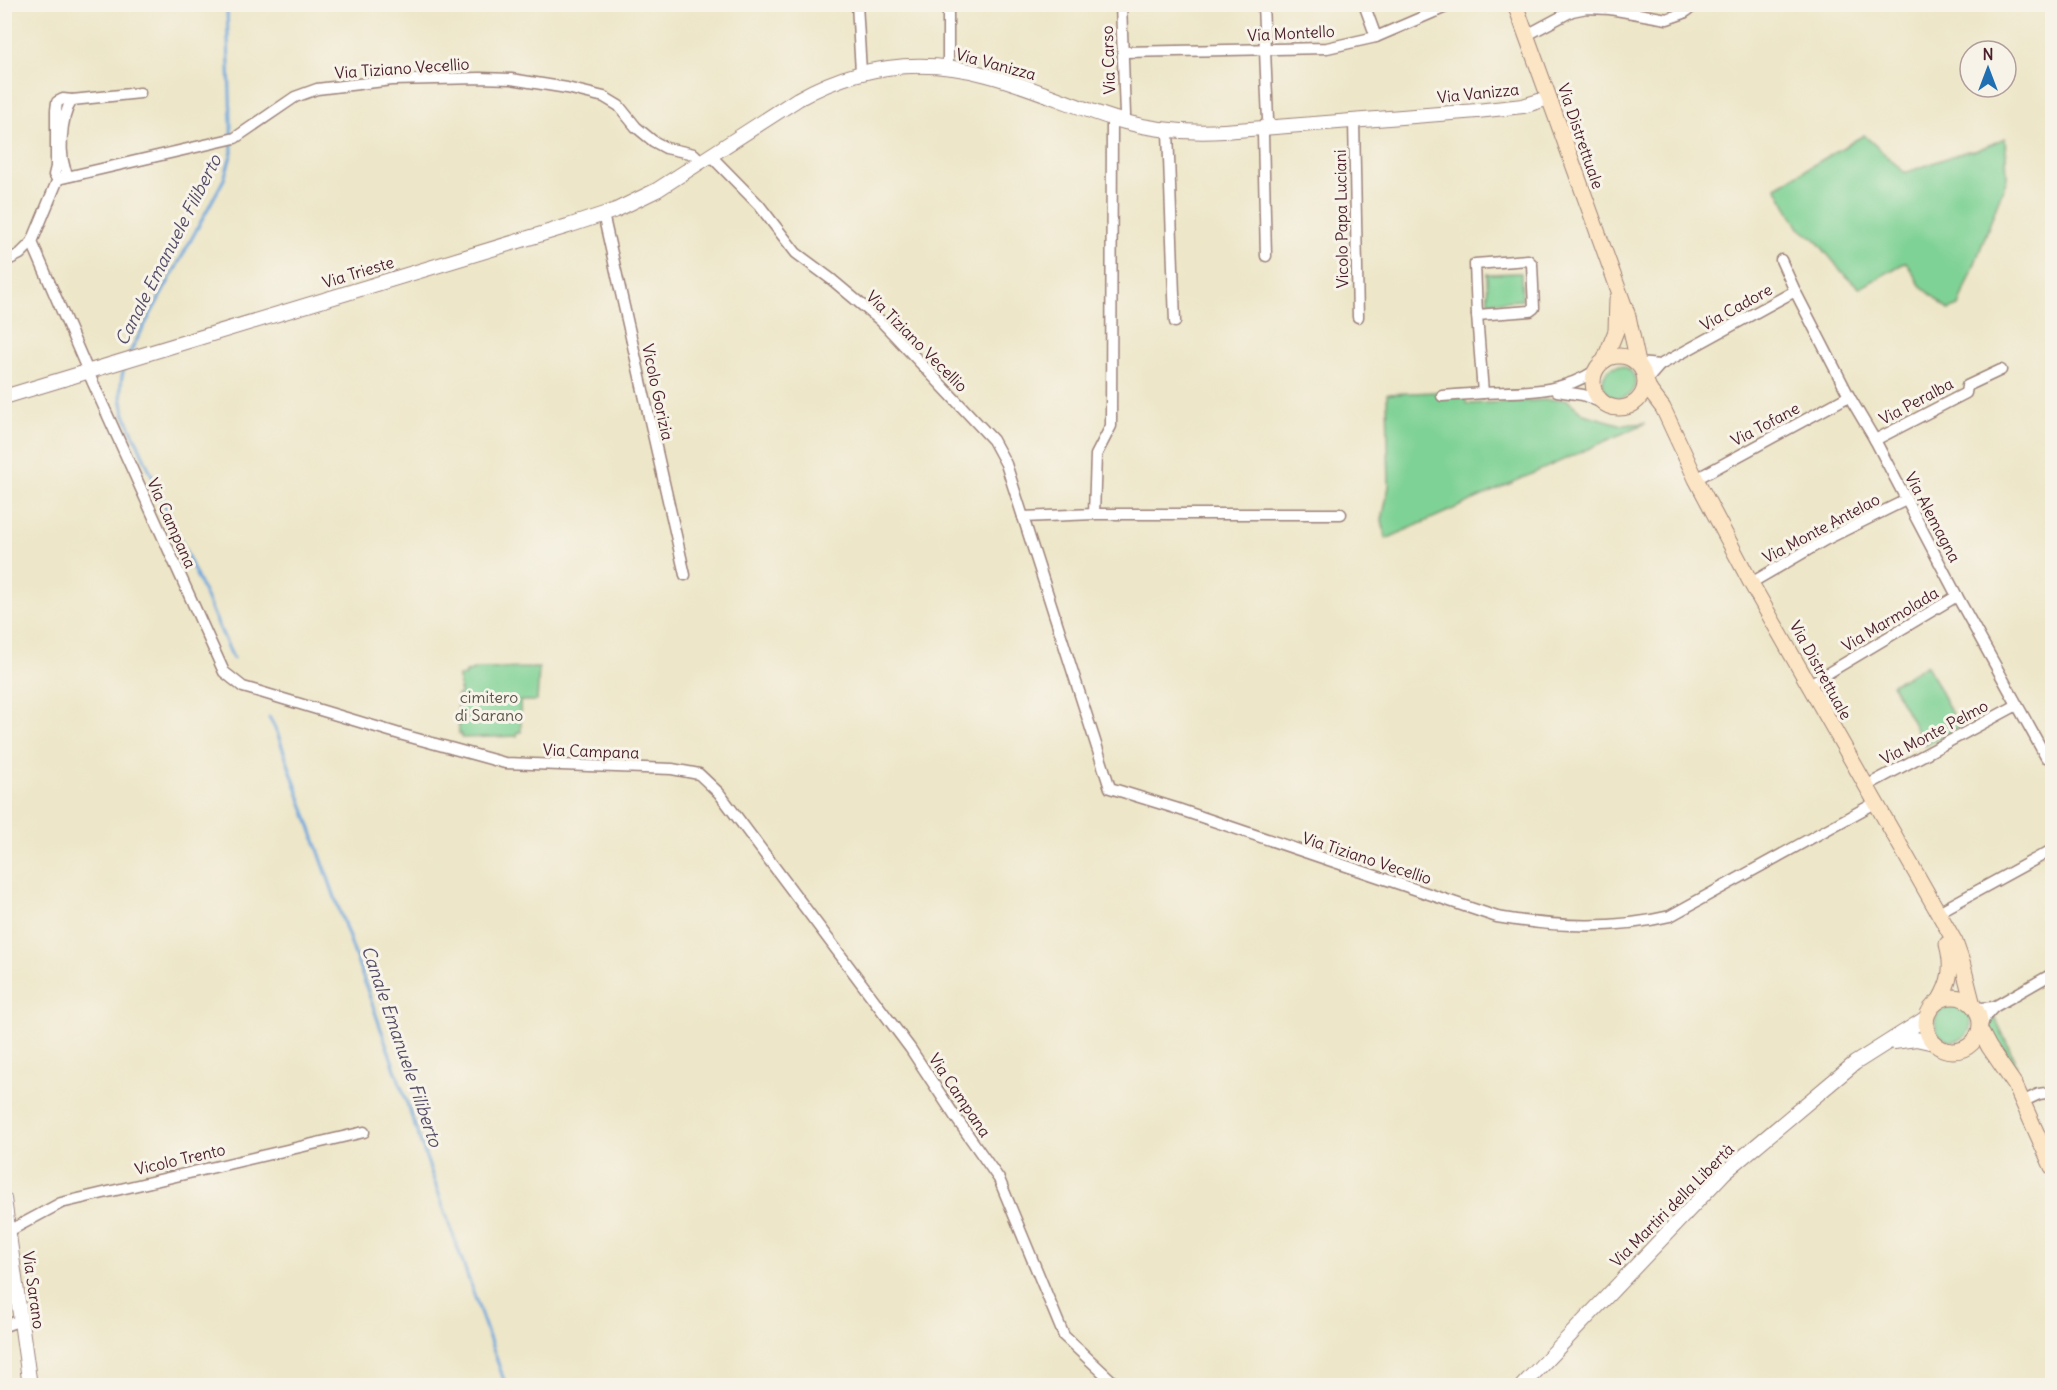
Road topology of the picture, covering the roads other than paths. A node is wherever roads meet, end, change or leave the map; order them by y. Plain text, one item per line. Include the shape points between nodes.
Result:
1 (857, 4) edge
2 (948, 4) edge
3 (1121, 4) edge
4 (1263, 4) edge
5 (1364, 4) edge
6 (1453, 4) edge
7 (1515, 4) edge
8 (1697, 4) edge
9 (1617, 7) edge
10 (1527, 35) junction
11 (1376, 37) junction
12 (1264, 50) junction
13 (1123, 52) junction
14 (948, 67) junction
15 (861, 72) junction
16 (140, 93) dead end
17 (1549, 98) junction
18 (1119, 116) junction
19 (1354, 121) junction
20 (1265, 128) junction
21 (1168, 131) junction
22 (706, 158) junction
23 (63, 178) junction
24 (603, 214) junction
25 (32, 242) junction
26 (1266, 256) dead end
27 (1781, 260) dead end
28 (4, 262) edge
29 (1615, 278) junction
30 (1795, 291) junction
31 (1477, 315) junction
32 (1358, 317) dead end
33 (1175, 322) dead end
34 (1638, 363) junction
35 (1660, 365) junction
36 (1600, 366) junction
37 (2001, 370) dead end
38 (88, 371) junction
39 (1646, 381) junction
40 (1548, 390) junction
41 (1483, 393) junction
42 (1442, 396) dead end
43 (1849, 396) junction
44 (4, 397) edge
45 (1605, 404) junction
46 (1634, 404) junction
47 (1675, 434) junction
48 (1875, 440) junction
49 (1696, 479) junction
50 (1906, 500) junction
51 (1094, 514) junction
52 (1341, 514) dead end
53 (1023, 517) junction
54 (685, 575) dead end
55 (1751, 583) junction
56 (1957, 596) junction
57 (1808, 686) junction
58 (2017, 705) junction
59 (2046, 757) dead end
60 (1866, 786) junction
61 (1875, 803) junction
62 (2052, 849) edge
63 (1939, 917) junction
64 (2052, 974) edge
65 (1939, 1001) junction
66 (1973, 1005) junction
67 (1994, 1006) junction
68 (1926, 1018) junction
69 (1980, 1030) junction
70 (1889, 1043) junction
71 (1934, 1043) junction
72 (1961, 1050) junction
73 (2007, 1070) junction
74 (2052, 1092) edge
75 (2024, 1101) junction
76 (364, 1132) dead end
77 (2052, 1167) edge
78 (4, 1199) edge
79 (9, 1231) junction
80 (21, 1320) junction
81 (4, 1326) edge
82 (30, 1386) edge
83 (1113, 1386) edge
84 (1522, 1386) edge

1 - 15 street
2 - 14 street
3 - 13 street, Via Carso
4 - 12 street
5 - 11 street
6 - 11 street, Via Montello
7 - 10 main road, Via Distrettuale
8 - 9 street via 1668,19
9 - 10 street via 1572,11
10 - 17 main road, Via Distrettuale
11 - 12 street, Via Montello via 1328,48
12 - 13 street, Via Montello
12 - 20 street via 1268,120
13 - 18 street, Via Carso
14 - 15 street, Via Vanizza via 907,66
14 - 18 street, Via Vanizza via 989,75
15 - 22 street, Via Vanizza via 809,92
16 - 23 street via 57,102 54,175
17 - 19 street, Via Vanizza via 1523,106
17 - 29 main road, Via Distrettuale
18 - 21 street, Via Vanizza
18 - 51 street via 1111,426 1095,455
19 - 20 street, Via Vanizza
19 - 32 street, Vicolo Papa Luciani
20 - 21 street, Via Vanizza
20 - 26 street
21 - 33 street
22 - 23 street, Via Tiziano Vecellio via 653,141 619,106 604,97 496,78 392,80 317,88 295,97 231,139
22 - 24 street, Via Trieste via 657,190
22 - 53 street, Via Tiziano Vecellio via 759,205 796,253 881,321 993,440 1006,464
23 - 25 street
24 - 38 street, Via Trieste
24 - 54 street, Vicolo Gorizia
25 - 28 street via 21,254
25 - 38 street, Via Campana
27 - 30 street, Via Cadore
29 - 34 main road, Via Distrettuale
29 - 36 main road via 1616,331
30 - 35 street, Via Cadore
30 - 43 street, Via Alemagna
31 - 31 street via 1534,308 1531,261 1475,264
31 - 41 street
34 - 35 street
34 - 36 main road via 1625,356 1610,357
34 - 39 main road
35 - 39 street, Via Cadore
36 - 40 street via 1575,383
36 - 45 main road via 1593,386
37 - 48 street, Via Peralba via 1967,386 1966,393
38 - 44 street, Via Trieste
38 - 83 street, Via Campana via 224,672 243,687 505,763 672,769 699,774 720,793 910,1048 999,1179 1064,1335
39 - 46 main road via 1645,390
39 - 47 main road, Via Distrettuale
40 - 41 street
40 - 45 street via 1573,393
41 - 42 street
43 - 48 street, Via Alemagna
43 - 49 street, Via Tofane
45 - 46 main road via 1620,408
46 - 47 main road via 1657,414
47 - 49 main road, Via Distrettuale
48 - 50 street, Via Alemagna
49 - 55 main road, Via Distrettuale
50 - 55 street, Via Monte Antelao
50 - 56 street, Via Alemagna
51 - 52 street
51 - 53 street
53 - 61 street, Via Tiziano Vecellio via 1110,788 1497,917 1536,924 1607,926 1670,916
55 - 57 main road, Via Distrettuale
56 - 57 street, Via Marmolada
56 - 58 street, Via Alemagna
57 - 60 main road, Via Distrettuale
58 - 59 street, Via Alemagna
58 - 60 street, Via Monte Pelmo
60 - 61 main road, Via Distrettuale
61 - 63 main road, Via Distrettuale
62 - 63 street
63 - 65 main road, Via Distrettuale via 1951,967
63 - 66 main road, Via Distrettuale via 1962,962
64 - 67 street
65 - 66 main road via 1956,997
65 - 68 main road, Via Distrettuale
66 - 67 street
66 - 69 main road, Via Distrettuale
67 - 69 street
68 - 70 street, Via Martiri della Libertà
68 - 71 main road
69 - 72 main road via 1973,1042
69 - 73 main road, Via Distrettuale
70 - 71 street via 1916,1039
70 - 84 street, Via Martiri della Libertà via 1855,1063 1725,1172
71 - 72 main road, Via Distrettuale via 1947,1050
72 - 73 main road, Via Distrettuale via 1982,1054
73 - 75 main road, Via Distrettuale
74 - 75 street
75 - 77 main road, Via Distrettuale
76 - 79 street, Vicolo Trento via 61,1203
78 - 79 street, Via Sarano
79 - 80 street, Via Sarano
80 - 81 street
80 - 82 street, Via Sarano

